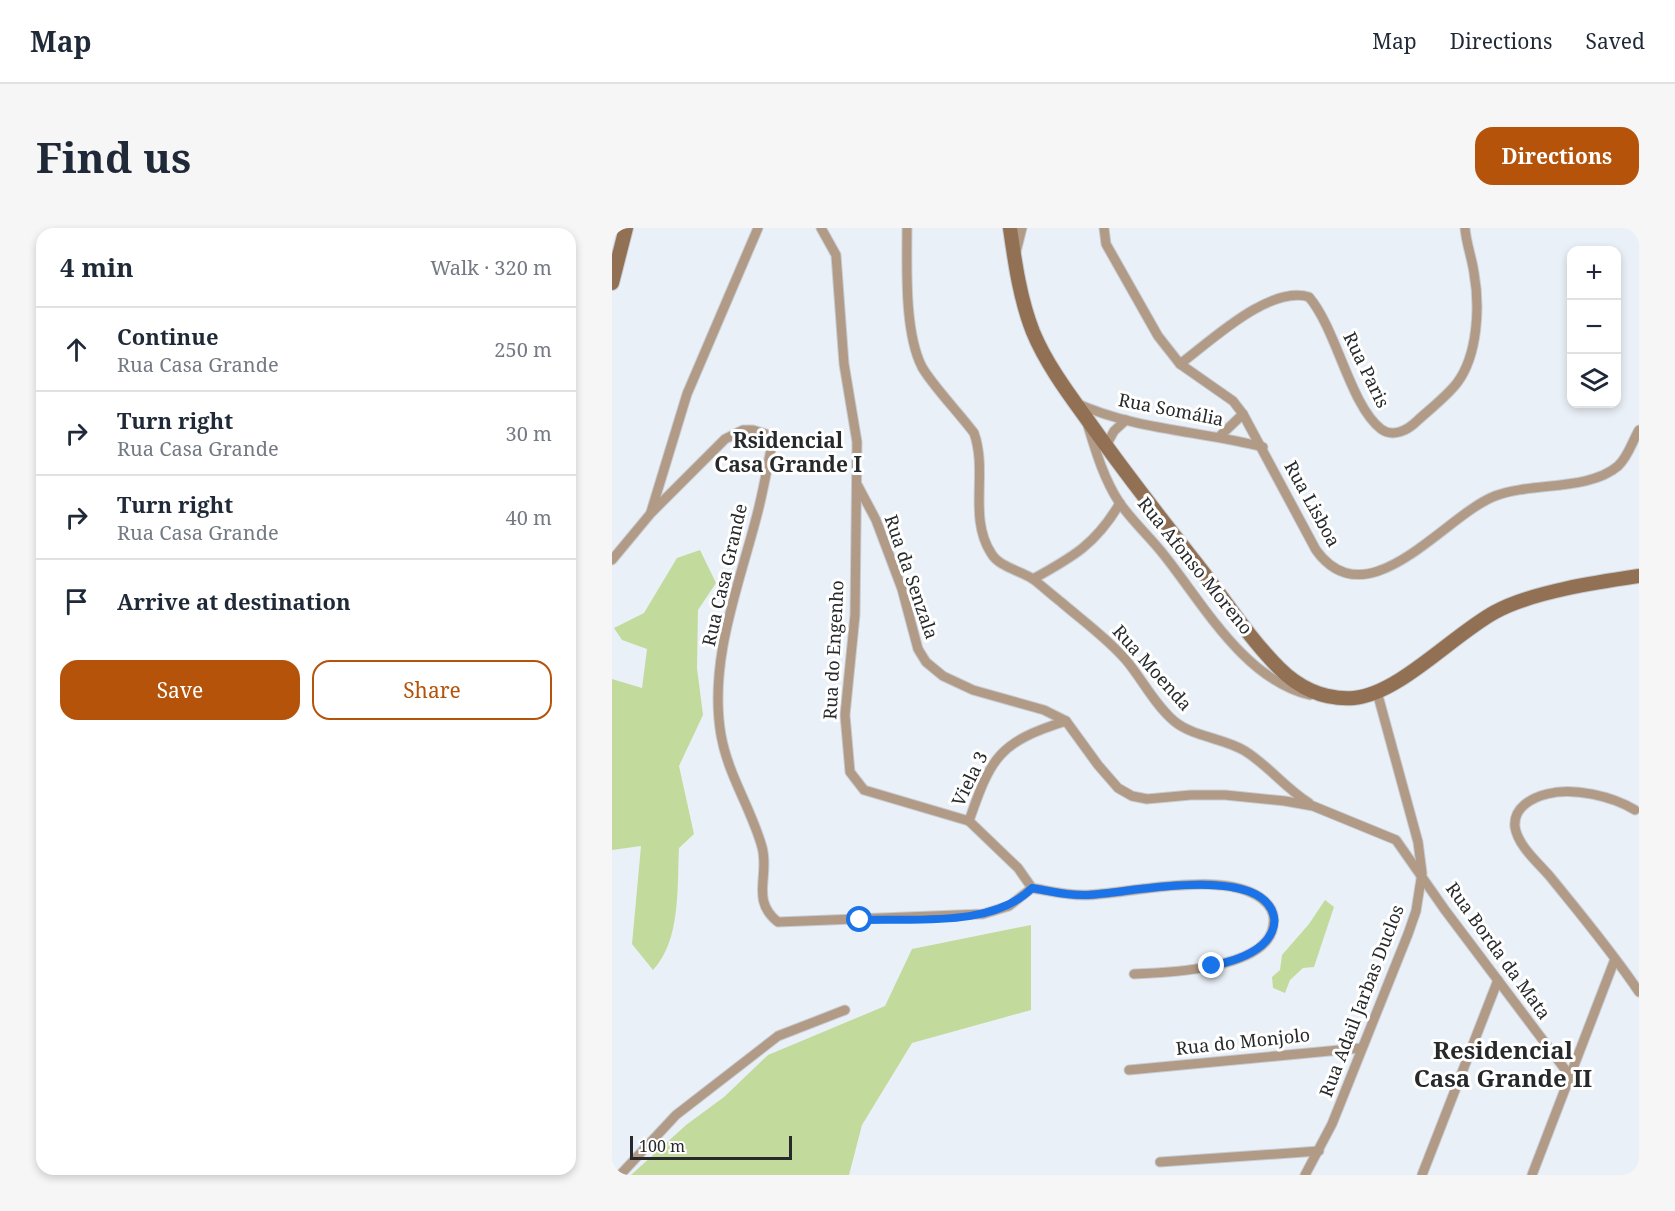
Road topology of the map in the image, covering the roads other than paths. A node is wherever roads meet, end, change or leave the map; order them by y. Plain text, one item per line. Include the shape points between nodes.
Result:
1 (626, 228) edge
2 (758, 228) edge
3 (821, 228) edge
4 (907, 228) edge
5 (1010, 228) edge
6 (1022, 228) edge
7 (1104, 228) edge
8 (1464, 229) edge
9 (1013, 260) junction
10 (612, 283) edge
11 (1180, 364) junction
12 (1074, 402) junction
13 (1243, 414) junction
14 (1084, 415) junction
15 (1126, 420) junction
16 (1639, 430) edge
17 (1220, 436) junction
18 (1106, 446) junction
19 (1263, 447) junction
20 (858, 486) junction
21 (1120, 503) junction
22 (651, 513) junction
23 (612, 560) edge
24 (1639, 576) edge
25 (1032, 579) junction
26 (1377, 692) junction
27 (1324, 696) junction
28 (1066, 721) junction
29 (1313, 806) junction
30 (1635, 810) dead end
31 (969, 821) junction
32 (1422, 873) junction
33 (1032, 888) junction
34 (1616, 959) junction
35 (1134, 974) dead end
36 (1498, 980) junction
37 (1639, 992) edge
38 (845, 1010) dead end
39 (1361, 1048) junction
40 (1129, 1070) dead end
41 (1570, 1076) junction
42 (1319, 1151) junction
43 (1160, 1161) dead end
44 (620, 1175) edge
45 (1305, 1175) edge
46 (1422, 1175) edge
47 (1532, 1175) edge

1 - 10 main road
2 - 22 street via 687,394
3 - 20 street, Rua da Senzala via 836,255 844,364 857,442
4 - 25 street, Rua Moenda via 909,307 922,366 974,433 981,459 981,530 992,555
5 - 9 main road, Rua Afonso Moreno
6 - 9 street
7 - 11 street, Rua Lisboa via 1106,244 1131,289 1158,336
8 - 11 street, Rua Paris via 1476,291 1472,346 1466,368 1438,402 1402,432 1382,430 1372,420 1309,297 1299,294 1274,299
9 - 12 main road, Rua Afonso Moreno via 1034,333
11 - 13 street, Rua Lisboa via 1233,401
12 - 14 main road, Rua Afonso Moreno
12 - 15 street, Rua Somália
13 - 17 street
13 - 19 street, Rua Lisboa
14 - 18 main road, Rua Afonso Moreno
14 - 21 street, Rua Afonso Moreno via 1105,476
15 - 17 street, Rua Somália
15 - 18 street
16 - 19 street, Rua Lisboa via 1619,465 1605,474 1589,481 1495,495 1383,571 1366,573 1351,573 1325,562
17 - 19 street, Rua Somália
18 - 27 main road, Rua Afonso Moreno via 1279,668
20 - 28 street, Rua da Senzala via 902,589 918,649 926,662 973,690 1044,710
20 - 31 street, Rua do Engenho via 855,615 845,715 850,772 864,790
21 - 25 street via 1093,542 1076,556
21 - 27 street, Rua Afonso Moreno via 1249,659 1298,692
22 - 23 street, Rua Casa Grande
22 - 33 street, Rua Casa Grande via 725,439 753,429 770,438 758,511 723,651 719,701 729,767 761,845 765,864 762,902 770,916 778,922 801,923 983,914 1009,906
24 - 26 main road, Rua Afonso Moreno via 1524,600 1498,610
25 - 29 street, Rua Moenda via 1125,659 1176,723 1245,752
26 - 27 main road, Rua Afonso Moreno via 1356,698
26 - 32 street, Rua Adail Jarbas Duclos via 1418,842
28 - 29 street, Rua da Senzala via 1098,765 1132,796 1147,799 1225,795
28 - 31 street, Viela 3 via 1024,736 1003,751 988,772
29 - 32 street, Rua da Senzala via 1396,840
30 - 34 street via 1595,796 1557,791 1526,801 1515,827 1527,850
31 - 33 street, Rua do Engenho via 1018,868
32 - 36 street, Rua Borda da Mata
32 - 39 street, Rua Adail Jarbas Duclos via 1408,934
33 - 35 street via 1083,896 1217,885 1254,893 1273,912 1271,934 1255,950 1239,958 1167,973
34 - 37 street
34 - 41 street
36 - 41 street, Rua Borda da Mata
36 - 46 street
38 - 44 street via 778,1036 683,1109
39 - 40 street, Rua do Monjolo
39 - 42 street, Rua Adail Jarbas Duclos
41 - 47 street
42 - 43 street
42 - 45 street, Rua Adail Jarbas Duclos

